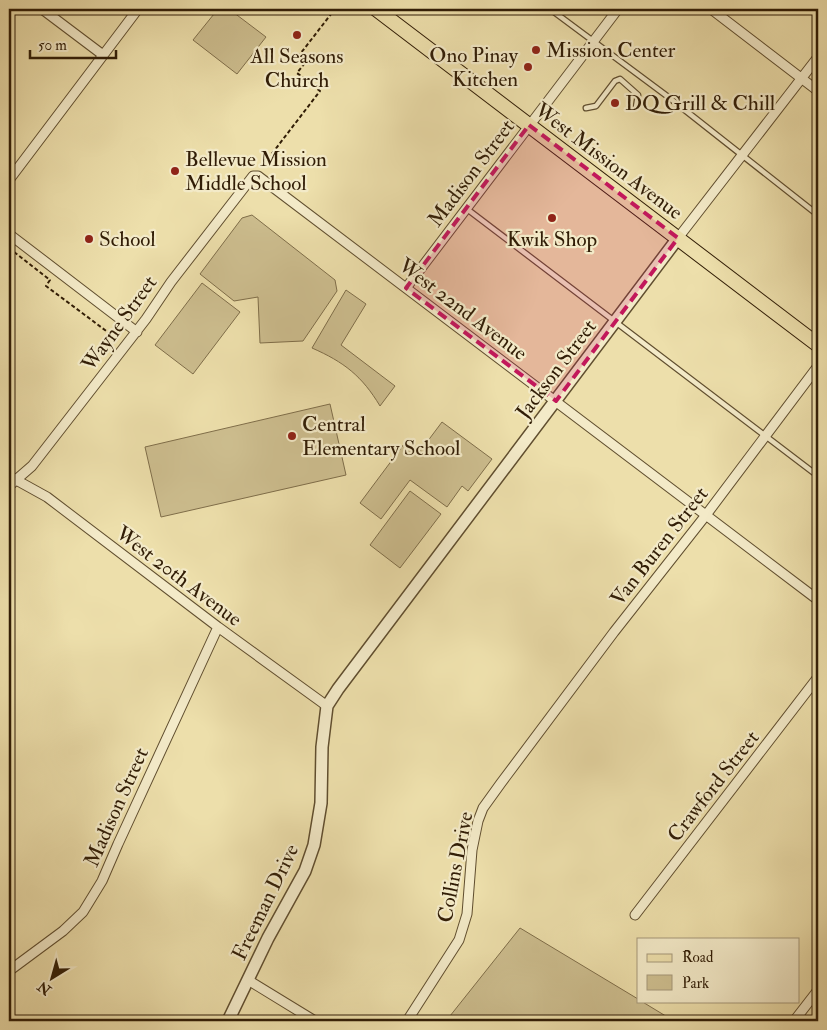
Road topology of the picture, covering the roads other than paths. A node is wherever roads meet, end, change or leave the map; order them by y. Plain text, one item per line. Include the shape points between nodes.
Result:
1 (15, 9) edge
2 (138, 9) edge
3 (550, 9) edge
4 (618, 9) edge
5 (711, 9) edge
6 (47, 10) edge
7 (380, 10) edge
8 (9, 16) edge
9 (593, 41) junction
10 (103, 55) junction
11 (818, 57) edge
12 (802, 78) junction
13 (818, 91) edge
14 (636, 107) dead end
15 (586, 108) dead end
16 (529, 125) junction
17 (742, 155) junction
18 (253, 176) joint
19 (9, 180) edge
20 (466, 209) junction
21 (818, 215) edge
22 (9, 234) edge
23 (678, 238) junction
24 (406, 288) junction
25 (616, 321) junction
26 (136, 332) junction
27 (818, 345) edge
28 (818, 366) edge
29 (556, 401) junction
30 (765, 436) junction
31 (818, 476) edge
32 (12, 477) edge
33 (9, 486) edge
34 (706, 515) junction
35 (818, 600) edge
36 (218, 627) junction
37 (818, 677) edge
38 (327, 706) junction
39 (527, 748) joint
40 (635, 915) dead end
41 (9, 971) edge
42 (248, 980) junction
43 (818, 990) edge
44 (228, 1021) edge
45 (315, 1021) edge
46 (407, 1021) edge
47 (794, 1021) edge

1 - 8 lane
2 - 10 street
3 - 9 lane
4 - 9 street, Madison Street
5 - 12 street
6 - 10 street
7 - 16 main road, West Mission Avenue
9 - 16 street, Madison Street
9 - 17 lane
10 - 19 street
11 - 12 street, Jackson Street
12 - 13 street
12 - 17 street, Jackson Street
14 - 15 lane via 638,95 620,79 596,106
16 - 20 street, Madison Street
16 - 23 main road, West Mission Avenue
17 - 21 lane
17 - 23 street, Jackson Street
18 - 24 street, West 22nd Avenue via 263,179
18 - 26 street, Wayne Street
20 - 24 street, Madison Street
20 - 25 lane
22 - 26 street
23 - 25 street, Jackson Street
23 - 27 main road, West Mission Avenue
24 - 29 street, West 22nd Avenue
25 - 29 street, Jackson Street
25 - 30 lane
26 - 32 street, Wayne Street via 32,466
28 - 30 street, Van Buren Street
29 - 34 street, West 22nd Avenue
29 - 38 street, Jackson Street
30 - 31 lane
30 - 34 street, Van Buren Street
32 - 33 street, Wayne Street
32 - 36 street, West 20th Avenue via 47,497
34 - 35 street, West 22nd Avenue
34 - 39 street, Van Buren Street
36 - 38 street, West 20th Avenue
36 - 41 street, Madison Street via 102,881 83,912 63,932
37 - 40 street, Crawford Street
38 - 42 street, Freeman Drive via 321,803 314,845 305,871
39 - 46 street, Collins Drive via 483,808 472,850 467,914 459,940
42 - 44 street, Freeman Drive
42 - 45 street
43 - 47 street

